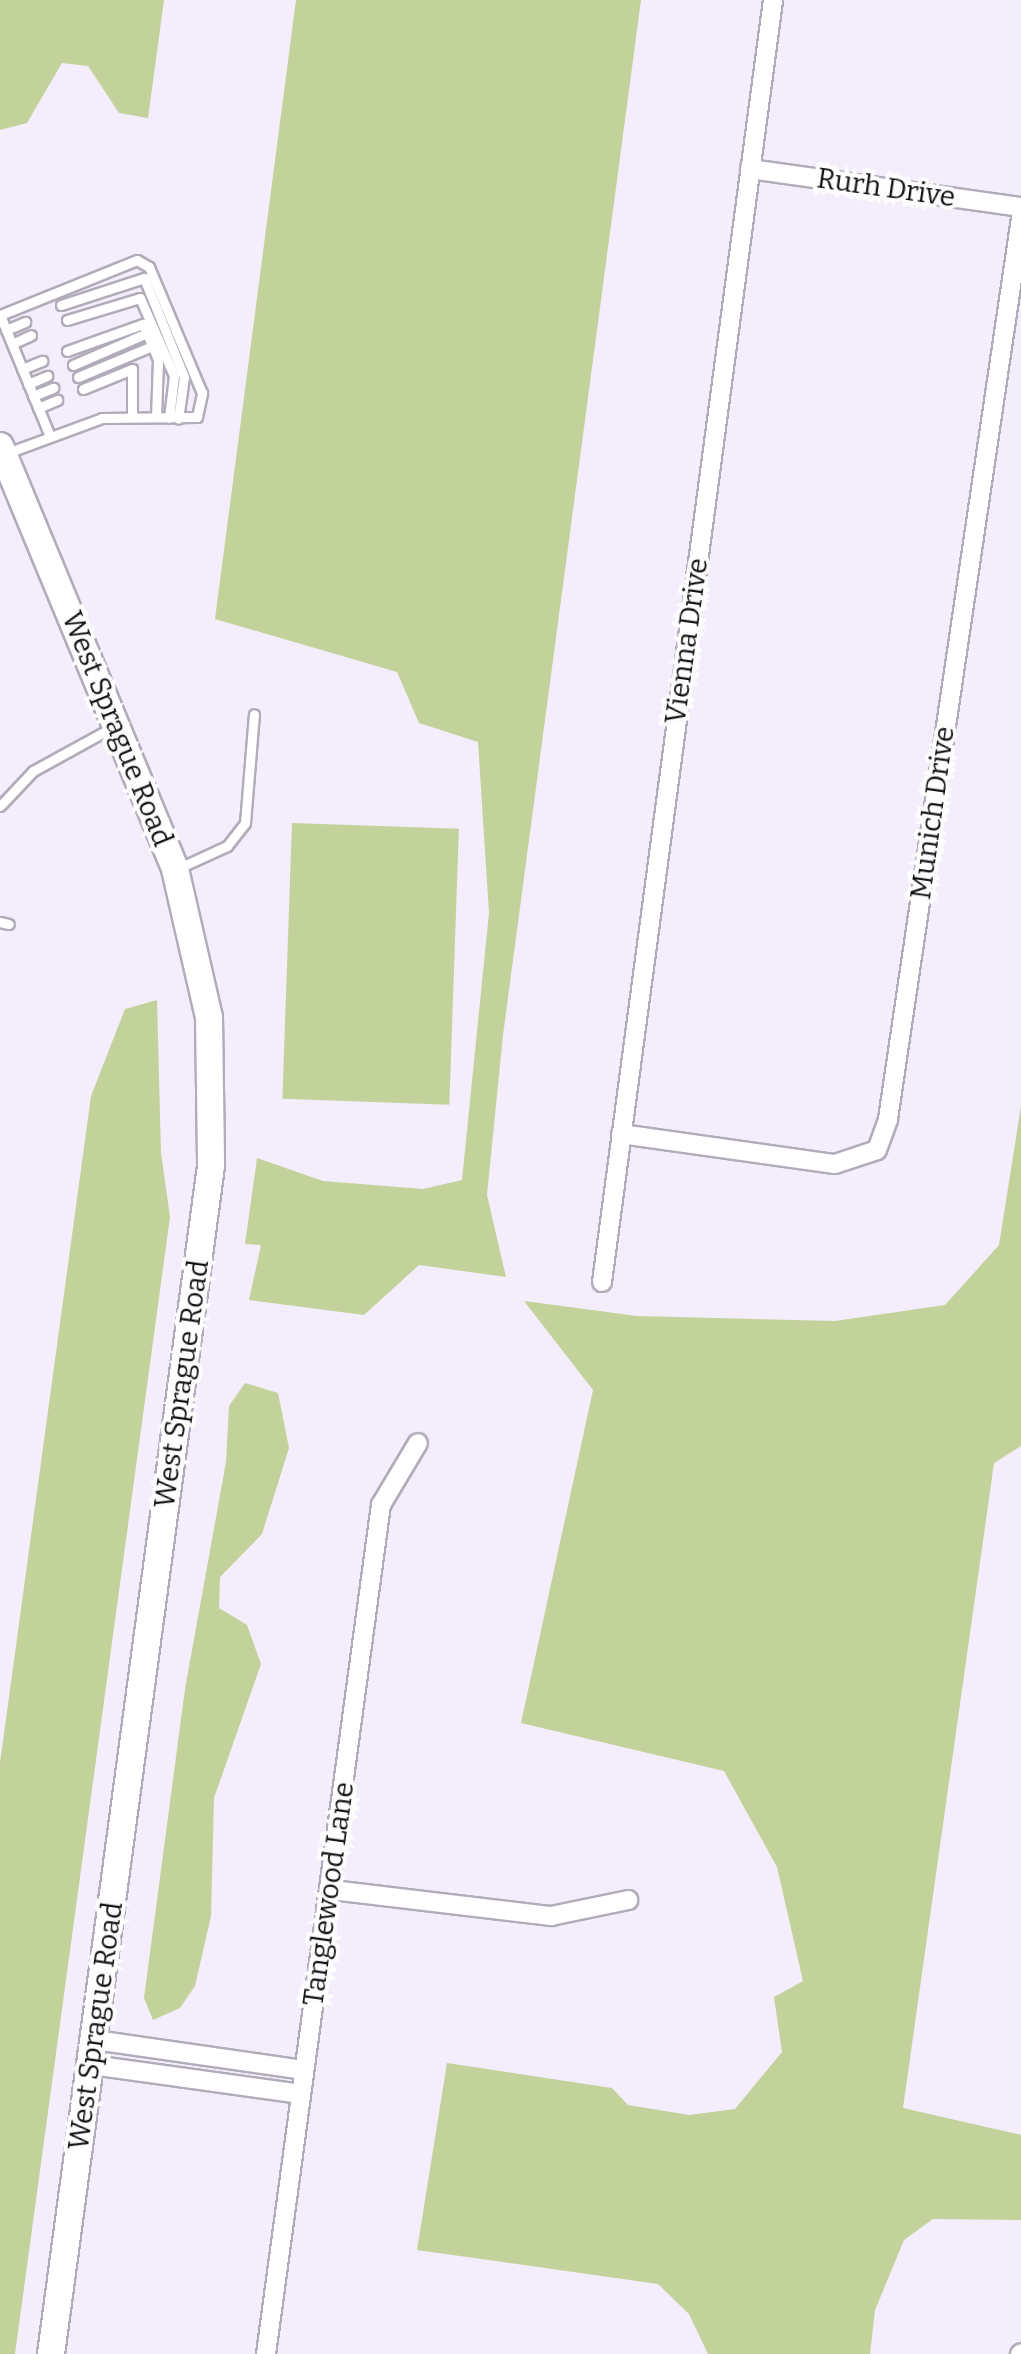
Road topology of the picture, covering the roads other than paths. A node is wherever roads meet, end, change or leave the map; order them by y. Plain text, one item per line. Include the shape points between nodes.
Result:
1 (773, 0) edge
2 (750, 169) junction
3 (1021, 207) edge
4 (1021, 218) edge
5 (61, 305) dead end
6 (0, 315) edge
7 (67, 320) dead end
8 (25, 322) dead end
9 (6, 330) junction
10 (147, 333) junction
11 (31, 335) dead end
12 (12, 344) junction
13 (152, 346) junction
14 (67, 351) dead end
15 (42, 361) dead end
16 (73, 365) dead end
17 (22, 369) junction
18 (47, 376) dead end
19 (78, 377) dead end
20 (28, 384) junction
21 (53, 388) dead end
22 (83, 389) dead end
23 (33, 396) junction
24 (57, 400) dead end
25 (38, 408) junction
26 (132, 415) junction
27 (156, 417) junction
28 (174, 419) junction
29 (49, 434) junction
30 (2, 450) edge
31 (254, 714) dead end
32 (116, 725) junction
33 (0, 806) edge
34 (175, 869) junction
35 (621, 1134) junction
36 (602, 1282) dead end
37 (418, 1443) dead end
38 (332, 1890) junction
39 (628, 1900) dead end
40 (93, 2053) junction
41 (303, 2070) junction
42 (301, 2094) junction
43 (51, 2354) edge
44 (266, 2354) edge

1 - 2 street, Vienna Drive
2 - 3 street, Rurh Drive
2 - 35 street, Vienna Drive
4 - 35 street, Munich Drive via 888,1119 877,1150 835,1164
5 - 28 lane via 144,278 184,377
6 - 9 lane
6 - 28 lane via 137,260 149,267 202,393 197,417
7 - 28 lane via 140,298 174,376
8 - 9 lane
9 - 12 lane
10 - 13 lane
10 - 14 lane via 136,323
10 - 16 lane
11 - 12 lane
12 - 17 lane
13 - 19 lane
13 - 27 lane
15 - 17 lane
17 - 20 lane
18 - 20 lane
20 - 23 lane
21 - 23 lane
22 - 26 lane via 132,369
23 - 25 lane
24 - 25 lane
25 - 29 lane
26 - 27 lane
26 - 29 lane
27 - 28 lane
29 - 30 lane
30 - 32 street, West Sprague Road
31 - 34 lane via 245,823 214,855
32 - 33 lane via 33,771
32 - 34 street, West Sprague Road
34 - 40 street, West Sprague Road via 209,1017 211,1166
35 - 36 street, Vienna Drive
37 - 38 street, Tanglewood Lane via 381,1505
38 - 39 street via 551,1916
38 - 41 street, Tanglewood Lane
40 - 41 street
40 - 42 street
40 - 43 street, West Sprague Road
41 - 42 street, Tanglewood Lane
42 - 44 street, Tanglewood Lane

